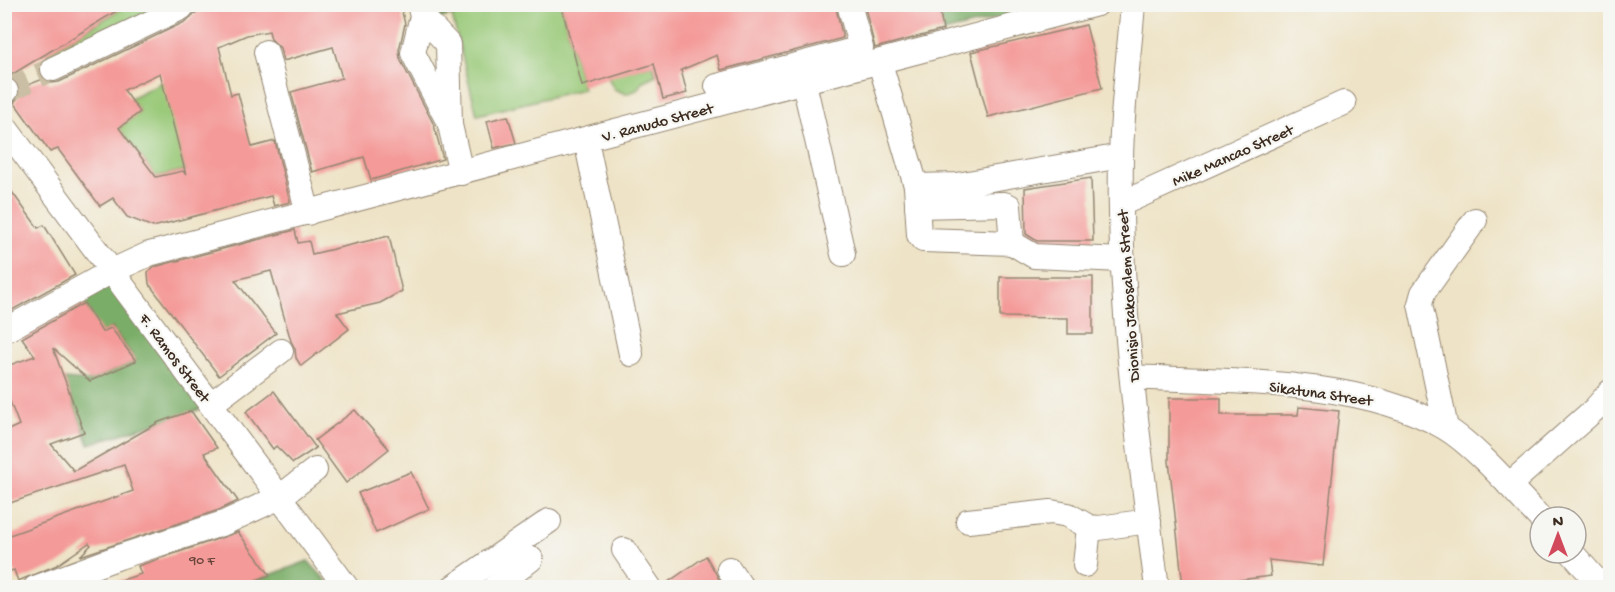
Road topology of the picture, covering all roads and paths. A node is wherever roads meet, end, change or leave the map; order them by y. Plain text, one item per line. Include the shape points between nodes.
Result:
1 (184, 4) edge
2 (849, 4) edge
3 (1097, 4) edge
4 (1133, 4) edge
5 (421, 10) edge
6 (266, 52) dead end
7 (853, 60) junction
8 (880, 63) junction
9 (53, 69) tunnel mouth
10 (804, 83) junction
11 (717, 86) dead end
12 (1344, 103) dead end
13 (4, 126) edge
14 (586, 140) junction
15 (1121, 156) junction
16 (461, 173) junction
17 (917, 196) junction
18 (1121, 204) junction
19 (308, 213) junction
20 (1475, 220) dead end
21 (1012, 243) junction
22 (843, 254) dead end
23 (1122, 260) junction
24 (112, 271) junction
25 (4, 331) edge
26 (281, 351) dead end
27 (631, 354) dead end
28 (1132, 377) junction
29 (1611, 392) edge
30 (211, 404) junction
31 (1446, 428) junction
32 (315, 470) dead end
33 (1509, 485) junction
34 (280, 497) junction
35 (1528, 505) edge
36 (1149, 520) junction
37 (549, 521) dead end
38 (968, 521) dead end
39 (1089, 527) junction
40 (624, 550) dead end
41 (531, 559) dead end
42 (1085, 565) dead end
43 (1586, 565) edge
44 (1604, 580) edge
45 (35, 588) edge
46 (347, 588) edge
47 (452, 588) edge
48 (494, 588) edge
49 (650, 588) edge
50 (1157, 588) edge

1 - 9 street
2 - 7 street via 861,48
3 - 8 street, V. Ranudo Street
4 - 15 street, Dionisio Jakosalem Street
5 - 16 street via 413,53 450,125
6 - 19 street
7 - 8 street, V. Ranudo Street
7 - 10 street, V. Ranudo Street
7 - 11 street
8 - 17 street
10 - 14 street, V. Ranudo Street
10 - 22 street
12 - 18 street, Mike Mancao Street
13 - 24 street, F. Ramos Street
14 - 16 street, V. Ranudo Street
14 - 27 street
15 - 17 street via 957,185
15 - 18 street, Dionisio Jakosalem Street
16 - 19 street, V. Ranudo Street
17 - 21 street via 1009,206
17 - 21 street via 919,235 923,240
18 - 23 street, Dionisio Jakosalem Street
19 - 24 street, V. Ranudo Street via 149,254
20 - 31 street via 1423,293 1420,304
21 - 23 street via 1034,256
23 - 28 street, Dionisio Jakosalem Street
24 - 25 street, V. Ranudo Street
24 - 30 street, F. Ramos Street
26 - 30 street
28 - 31 street, Sikatuna Street via 1299,386 1344,393 1412,412
28 - 36 street, Dionisio Jakosalem Street
29 - 33 street
30 - 34 street, F. Ramos Street
31 - 33 street, Sikatuna Street
32 - 34 street
33 - 35 street, Sikatuna Street
34 - 45 street via 224,523
34 - 46 street, F. Ramos Street
36 - 39 street
36 - 50 street, Dionisio Jakosalem Street
37 - 47 street
38 - 39 street via 1052,512 1068,515
39 - 42 street
40 - 49 street
41 - 48 street
43 - 44 street

